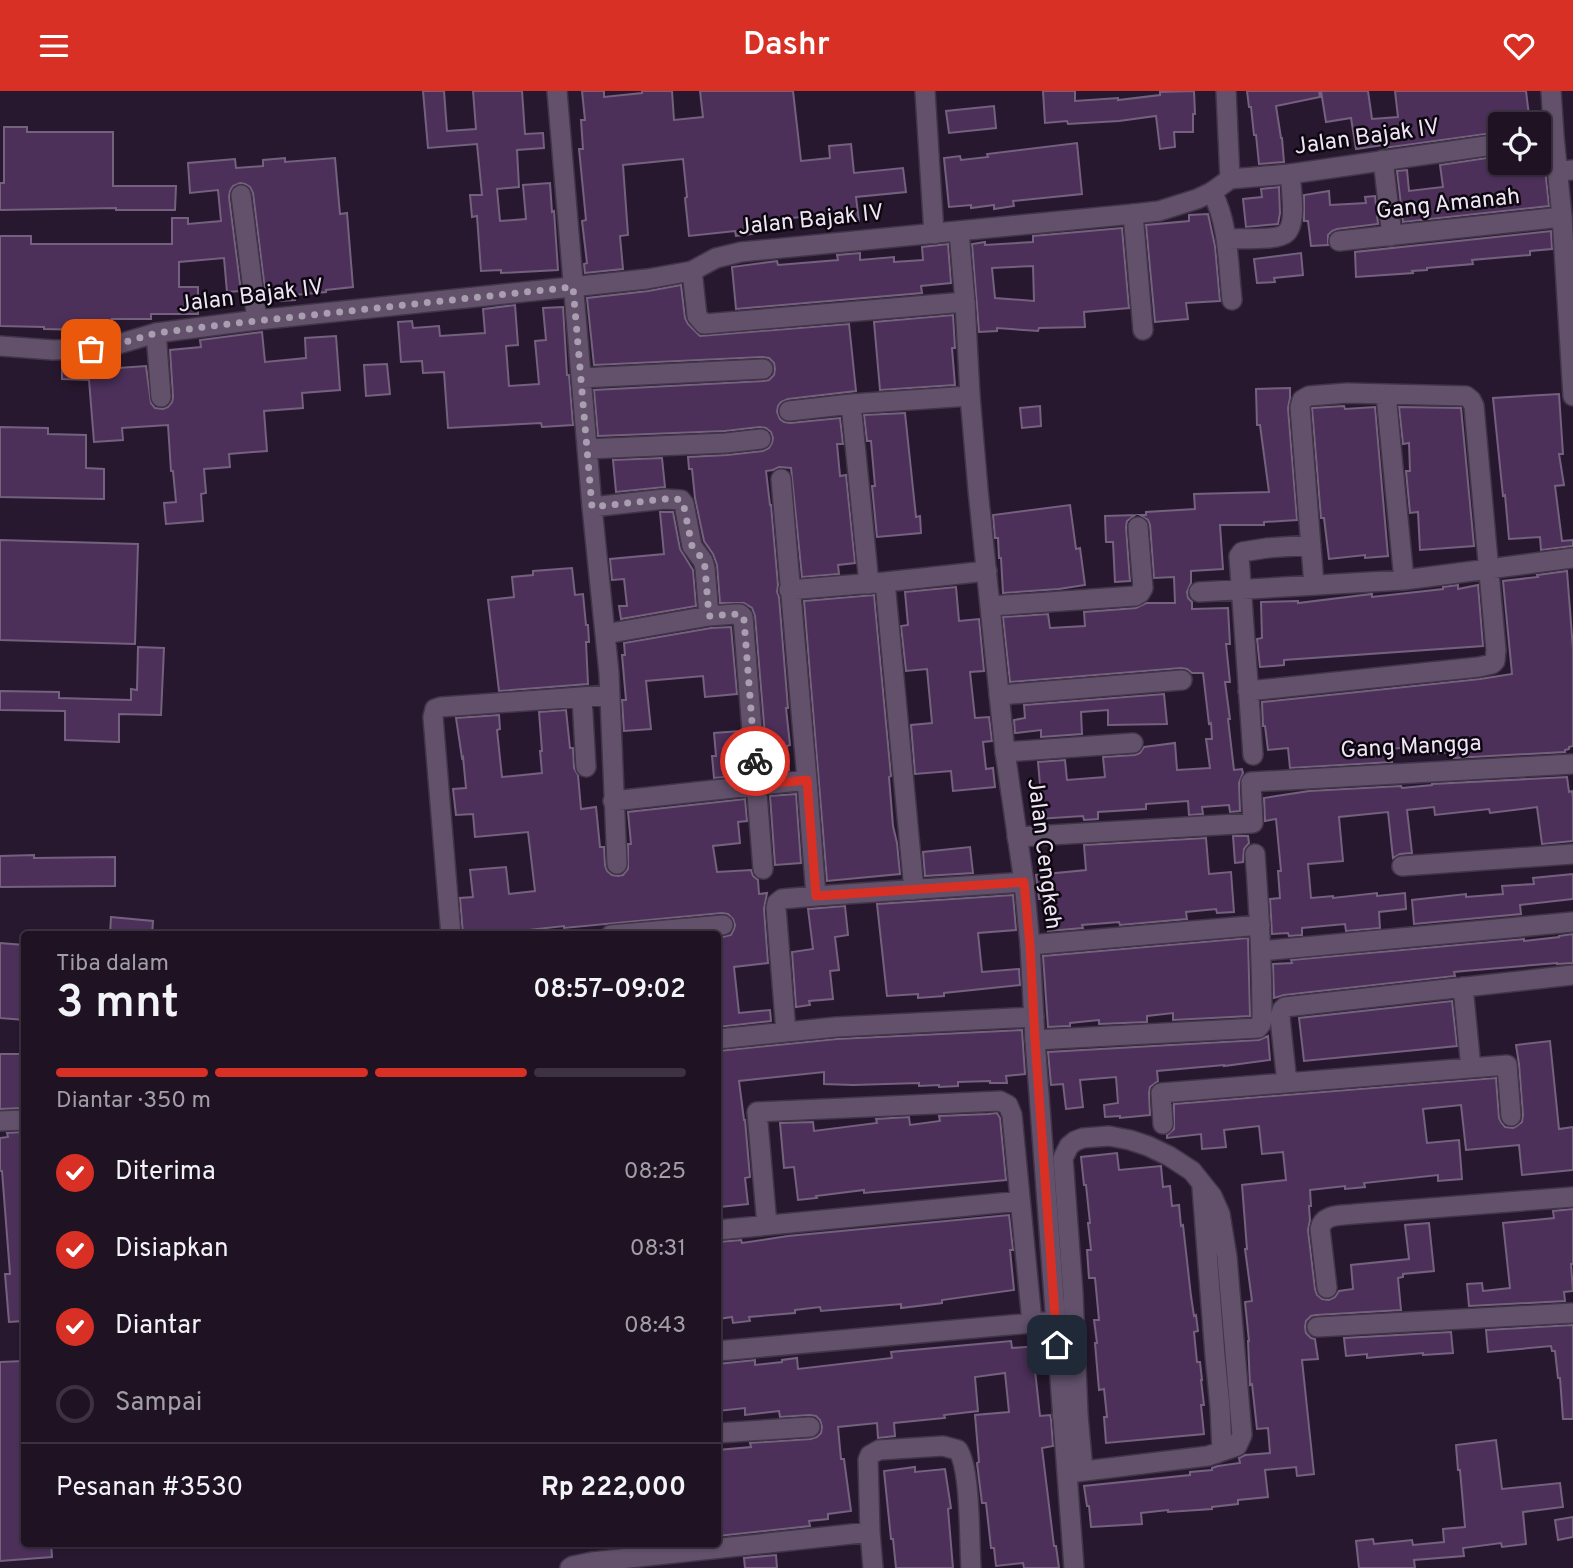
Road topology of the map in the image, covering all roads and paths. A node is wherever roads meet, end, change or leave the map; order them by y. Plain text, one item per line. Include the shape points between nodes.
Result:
1 (557, 91) edge
2 (925, 91) edge
3 (1226, 91) edge
4 (1551, 91) edge
5 (1549, 112) edge
6 (1488, 146) edge
7 (1551, 146) edge
8 (1383, 160) junction
9 (1565, 170) edge
10 (1290, 174) junction
11 (1230, 179) junction
12 (1212, 192) junction
13 (241, 195) dead end
14 (1133, 214) junction
15 (1562, 217) junction
16 (959, 232) junction
17 (934, 234) junction
18 (1392, 236) junction
19 (1226, 239) junction
20 (1339, 241) dead end
21 (692, 271) junction
22 (573, 287) junction
23 (1232, 300) dead end
24 (965, 302) junction
25 (257, 320) junction
26 (1143, 330) dead end
27 (156, 333) junction
28 (1571, 335) edge
29 (0, 346) edge
30 (763, 369) dead end
31 (581, 379) junction
32 (1386, 395) junction
33 (970, 396) junction
34 (1573, 396) edge
35 (161, 397) dead end
36 (851, 404) junction
37 (789, 411) dead end
38 (761, 439) dead end
39 (587, 449) junction
40 (781, 479) dead end
41 (592, 507) junction
42 (1138, 527) dead end
43 (1311, 545) junction
44 (1573, 558) edge
45 (1490, 570) junction
46 (986, 571) junction
47 (1404, 580) junction
48 (877, 583) junction
49 (1314, 585) junction
50 (1241, 589) junction
51 (789, 590) junction
52 (1199, 592) dead end
53 (991, 606) junction
54 (709, 616) junction
55 (605, 633) junction
56 (1182, 680) dead end
57 (1248, 691) junction
58 (609, 695) junction
59 (999, 695) junction
60 (582, 698) junction
61 (1133, 743) dead end
62 (1005, 752) junction
63 (1252, 755) dead end
64 (1573, 764) edge
65 (586, 767) dead end
66 (807, 780) junction
67 (757, 785) junction
68 (613, 801) junction
69 (1017, 837) junction
70 (1255, 854) dead end
71 (1573, 854) edge
72 (617, 864) dead end
73 (1402, 866) dead end
74 (763, 869) dead end
75 (1024, 882) junction
76 (914, 890) junction
77 (816, 896) junction
78 (1573, 922) edge
79 (723, 925) dead end
80 (1260, 925) junction
81 (451, 931) edge
82 (656, 931) edge
83 (1030, 945) junction
84 (1261, 951) junction
85 (1573, 975) edge
86 (1463, 988) junction
87 (1034, 1017) junction
88 (786, 1032) junction
89 (721, 1039) edge
90 (1035, 1040) junction
91 (1471, 1068) junction
92 (1287, 1083) junction
93 (1511, 1116) dead end
94 (21, 1120) edge
95 (0, 1121) edge
96 (1163, 1124) dead end
97 (1573, 1197) edge
98 (1020, 1201) junction
99 (767, 1225) junction
100 (721, 1230) edge
101 (1327, 1288) dead end
102 (1573, 1313) edge
103 (1056, 1321) junction
104 (1032, 1322) junction
105 (1317, 1327) dead end
106 (721, 1351) edge
107 (1070, 1415) junction
108 (810, 1427) dead end
109 (721, 1433) edge
110 (1075, 1472) junction
111 (870, 1532) junction
112 (674, 1561) edge
113 (570, 1568) edge
114 (873, 1568) edge
115 (971, 1568) edge
116 (1074, 1568) edge

1 - 22 street
2 - 17 street
3 - 11 street
4 - 5 street
6 - 8 street, Jalan Bajak IV
7 - 9 street
8 - 10 street, Jalan Bajak IV
8 - 18 street
9 - 15 street
10 - 11 street, Jalan Bajak IV
10 - 19 street via 1292,221 1287,232 1283,236
11 - 12 street, Jalan Bajak IV
12 - 14 street, Jalan Bajak IV via 1159,211
12 - 19 street
13 - 25 street
14 - 16 street, Jalan Bajak IV
14 - 26 street
15 - 18 street, Gang Amanah
15 - 28 street
16 - 17 street, Jalan Bajak IV
16 - 24 street, Jalan Cengkeh
17 - 21 street, Jalan Bajak IV via 741,252
18 - 20 street, Gang Amanah
19 - 23 street
21 - 22 street, Jalan Bajak IV
21 - 24 street via 697,316 704,324
22 - 25 street, Jalan Bajak IV
22 - 31 street
24 - 33 street, Jalan Cengkeh
25 - 27 street, Jalan Bajak IV
27 - 29 street, Jalan Bajak IV via 105,348
27 - 35 street
28 - 34 street
30 - 31 street
31 - 39 street
32 - 43 street via 1347,393 1303,400
32 - 45 street via 1466,396 1471,400
32 - 47 street
33 - 36 street
33 - 46 street, Jalan Cengkeh
36 - 37 street
36 - 48 street
38 - 39 street
39 - 41 street
40 - 51 street
41 - 54 street via 681,500 692,546 704,561
41 - 55 street
42 - 53 street via 1143,588 1135,596
43 - 49 street
43 - 50 street via 1242,552 1238,560
44 - 45 street
45 - 47 street
45 - 57 street via 1496,650 1492,664
46 - 48 street
46 - 53 street, Jalan Cengkeh
47 - 49 street
48 - 51 street
48 - 76 street
49 - 50 street
50 - 52 street
50 - 57 street
51 - 66 street
53 - 59 street, Jalan Cengkeh
54 - 55 street
54 - 67 street via 738,614 744,620
55 - 58 street
56 - 59 street
57 - 63 street
58 - 60 street
58 - 68 street
59 - 62 street, Jalan Cengkeh
60 - 65 street
60 - 81 street via 435,709
61 - 62 street
62 - 69 street, Jalan Cengkeh
64 - 69 street, Gang Mangga via 1251,782 1253,823
66 - 67 street
66 - 77 street
67 - 68 street
67 - 74 street
68 - 72 street
69 - 75 street, Jalan Cengkeh
70 - 80 street
71 - 73 street
75 - 76 street
75 - 83 street, Jalan Cengkeh
76 - 77 street
77 - 88 street via 782,899 776,908
78 - 84 street
79 - 82 street
80 - 83 street
80 - 84 street
83 - 87 street, Jalan Cengkeh
84 - 90 street via 1262,1018 1258,1028
85 - 86 street
86 - 91 street
86 - 92 street via 1285,1007 1280,1018
87 - 88 street
87 - 90 street, Jalan Cengkeh
88 - 89 street
90 - 103 street, Jalan Cengkeh
91 - 92 street
91 - 93 street via 1507,1065
92 - 96 street via 1161,1093
94 - 95 street
97 - 101 street via 1326,1218 1321,1229
98 - 99 street
98 - 99 street via 1012,1115 1009,1105 1000,1101 757,1112
98 - 104 street
99 - 100 street
102 - 105 street
103 - 104 street
103 - 107 street, Jalan Cengkeh
104 - 106 street
107 - 110 street, Jalan Cengkeh
107 - 110 street via 1073,1293 1065,1151 1075,1141 1109,1136 1169,1156 1201,1182 1222,1451 1172,1462
108 - 109 street
110 - 116 street, Jalan Cengkeh
111 - 112 street
111 - 114 street
111 - 115 street via 870,1455 902,1448 954,1448 965,1471
112 - 113 street via 592,1562

